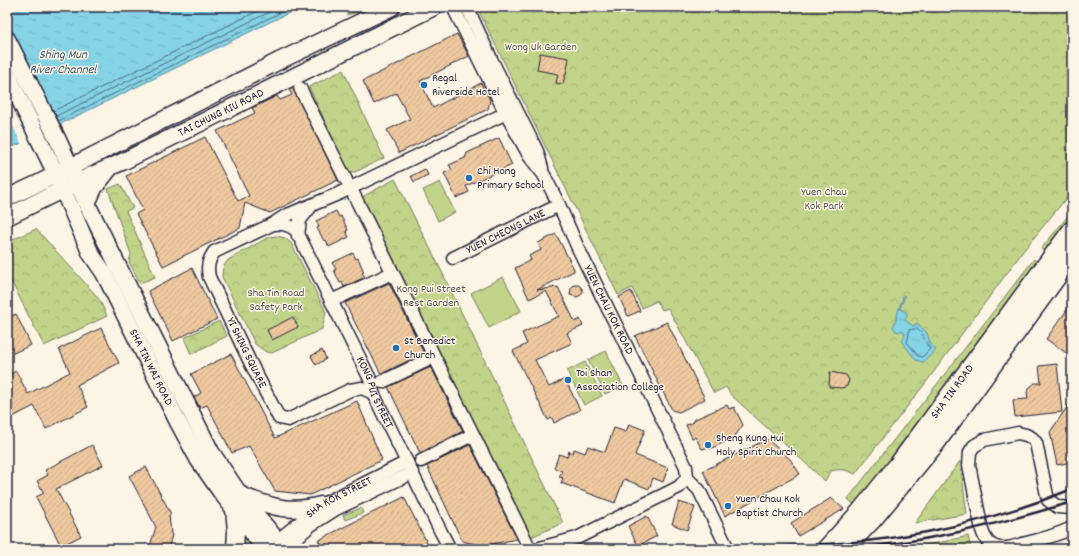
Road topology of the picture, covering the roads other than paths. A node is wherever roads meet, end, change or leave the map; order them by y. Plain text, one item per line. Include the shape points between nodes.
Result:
1 (392, 7) edge
2 (434, 7) edge
3 (453, 7) edge
4 (468, 7) edge
5 (7, 39) edge
6 (7, 74) edge
7 (300, 88) dead end
8 (510, 110) junction
9 (44, 150) junction
10 (110, 168) junction
11 (63, 171) junction
12 (346, 180) dead end
13 (70, 186) junction
14 (24, 190) junction
15 (354, 195) dead end
16 (7, 198) edge
17 (40, 201) junction
18 (87, 204) junction
19 (312, 205) junction
20 (559, 205) junction
21 (7, 217) edge
22 (75, 218) junction
23 (273, 224) junction
24 (1072, 230) edge
25 (298, 236) junction
26 (1072, 256) edge
27 (453, 258) dead end
28 (392, 273) junction
29 (331, 302) junction
30 (434, 357) junction
31 (382, 382) dead end
32 (373, 393) junction
33 (472, 435) junction
34 (421, 461) dead end
35 (410, 467) junction
36 (686, 478) junction
37 (237, 502) junction
38 (321, 505) junction
39 (1072, 508) edge
40 (872, 520) junction
41 (1072, 528) edge
42 (836, 545) edge
43 (275, 547) edge
44 (532, 547) edge
45 (235, 549) edge
46 (450, 549) edge
47 (728, 549) edge
48 (822, 549) edge
49 (853, 549) edge

1 - 11 main road, TAI CHUNG KIU ROAD via 281,60
2 - 10 main road, TAI CHUNG KIU ROAD
3 - 8 street, YUEN CHAU KOK ROAD
4 - 8 street, YUEN CHAU KOK ROAD
5 - 11 main road via 58,140
6 - 9 main road
7 - 12 street
8 - 19 street
8 - 20 street, YUEN CHAU KOK ROAD via 530,157 544,175
9 - 11 main road
9 - 14 main road via 40,170
10 - 13 main road, TAI CHUNG KIU ROAD
10 - 18 main road via 97,183
11 - 13 main road, SHA TIN WAI ROAD
11 - 14 main road, TAI CHUNG KIU ROAD
13 - 17 main road, TAI CHUNG KIU ROAD
13 - 18 main road, SHA TIN WAI ROAD
13 - 22 main road, SHA TIN WAI ROAD
14 - 16 main road, TAI CHUNG KIU ROAD
15 - 28 street
17 - 21 main road, TAI CHUNG KIU ROAD
17 - 22 main road via 61,207
18 - 37 main road, SHA TIN WAI ROAD
19 - 23 street
19 - 25 street via 300,220
20 - 27 street, YUEN CHEONG LANE
20 - 36 street, YUEN CHAU KOK ROAD via 686,467
22 - 37 main road, SHA TIN WAI ROAD via 91,254 104,272 198,459
23 - 25 street, KONG PUI STREET via 288,225 296,230
23 - 32 street, YI SHING SQUARE via 214,252 208,269 209,277 277,415 283,420 288,420 356,388
24 - 42 highway, SHA TIN ROAD
25 - 29 street, KONG PUI STREET
26 - 40 highway, SHA TIN ROAD via 935,444
28 - 29 street
28 - 30 street
29 - 32 street, KONG PUI STREET via 371,381
30 - 31 street
30 - 33 street
32 - 35 street, KONG PUI STREET
33 - 34 street
33 - 44 street
35 - 38 street, SHA KOK STREET
35 - 43 street, SHA KOK STREET
35 - 46 street, KONG PUI STREET
36 - 44 street via 679,487 578,538
36 - 47 street via 698,490
37 - 38 main road via 280,508 308,509
37 - 43 main road, SHA TIN WAI ROAD
37 - 45 main road
38 - 43 street, SHA KOK STREET
39 - 41 street via 1058,507 1048,500 1036,443 1026,434 1018,433 984,440 970,452 968,465 983,536 990,544 1001,548 1018,546
40 - 42 highway, SHA TIN ROAD
40 - 49 highway
42 - 48 highway

